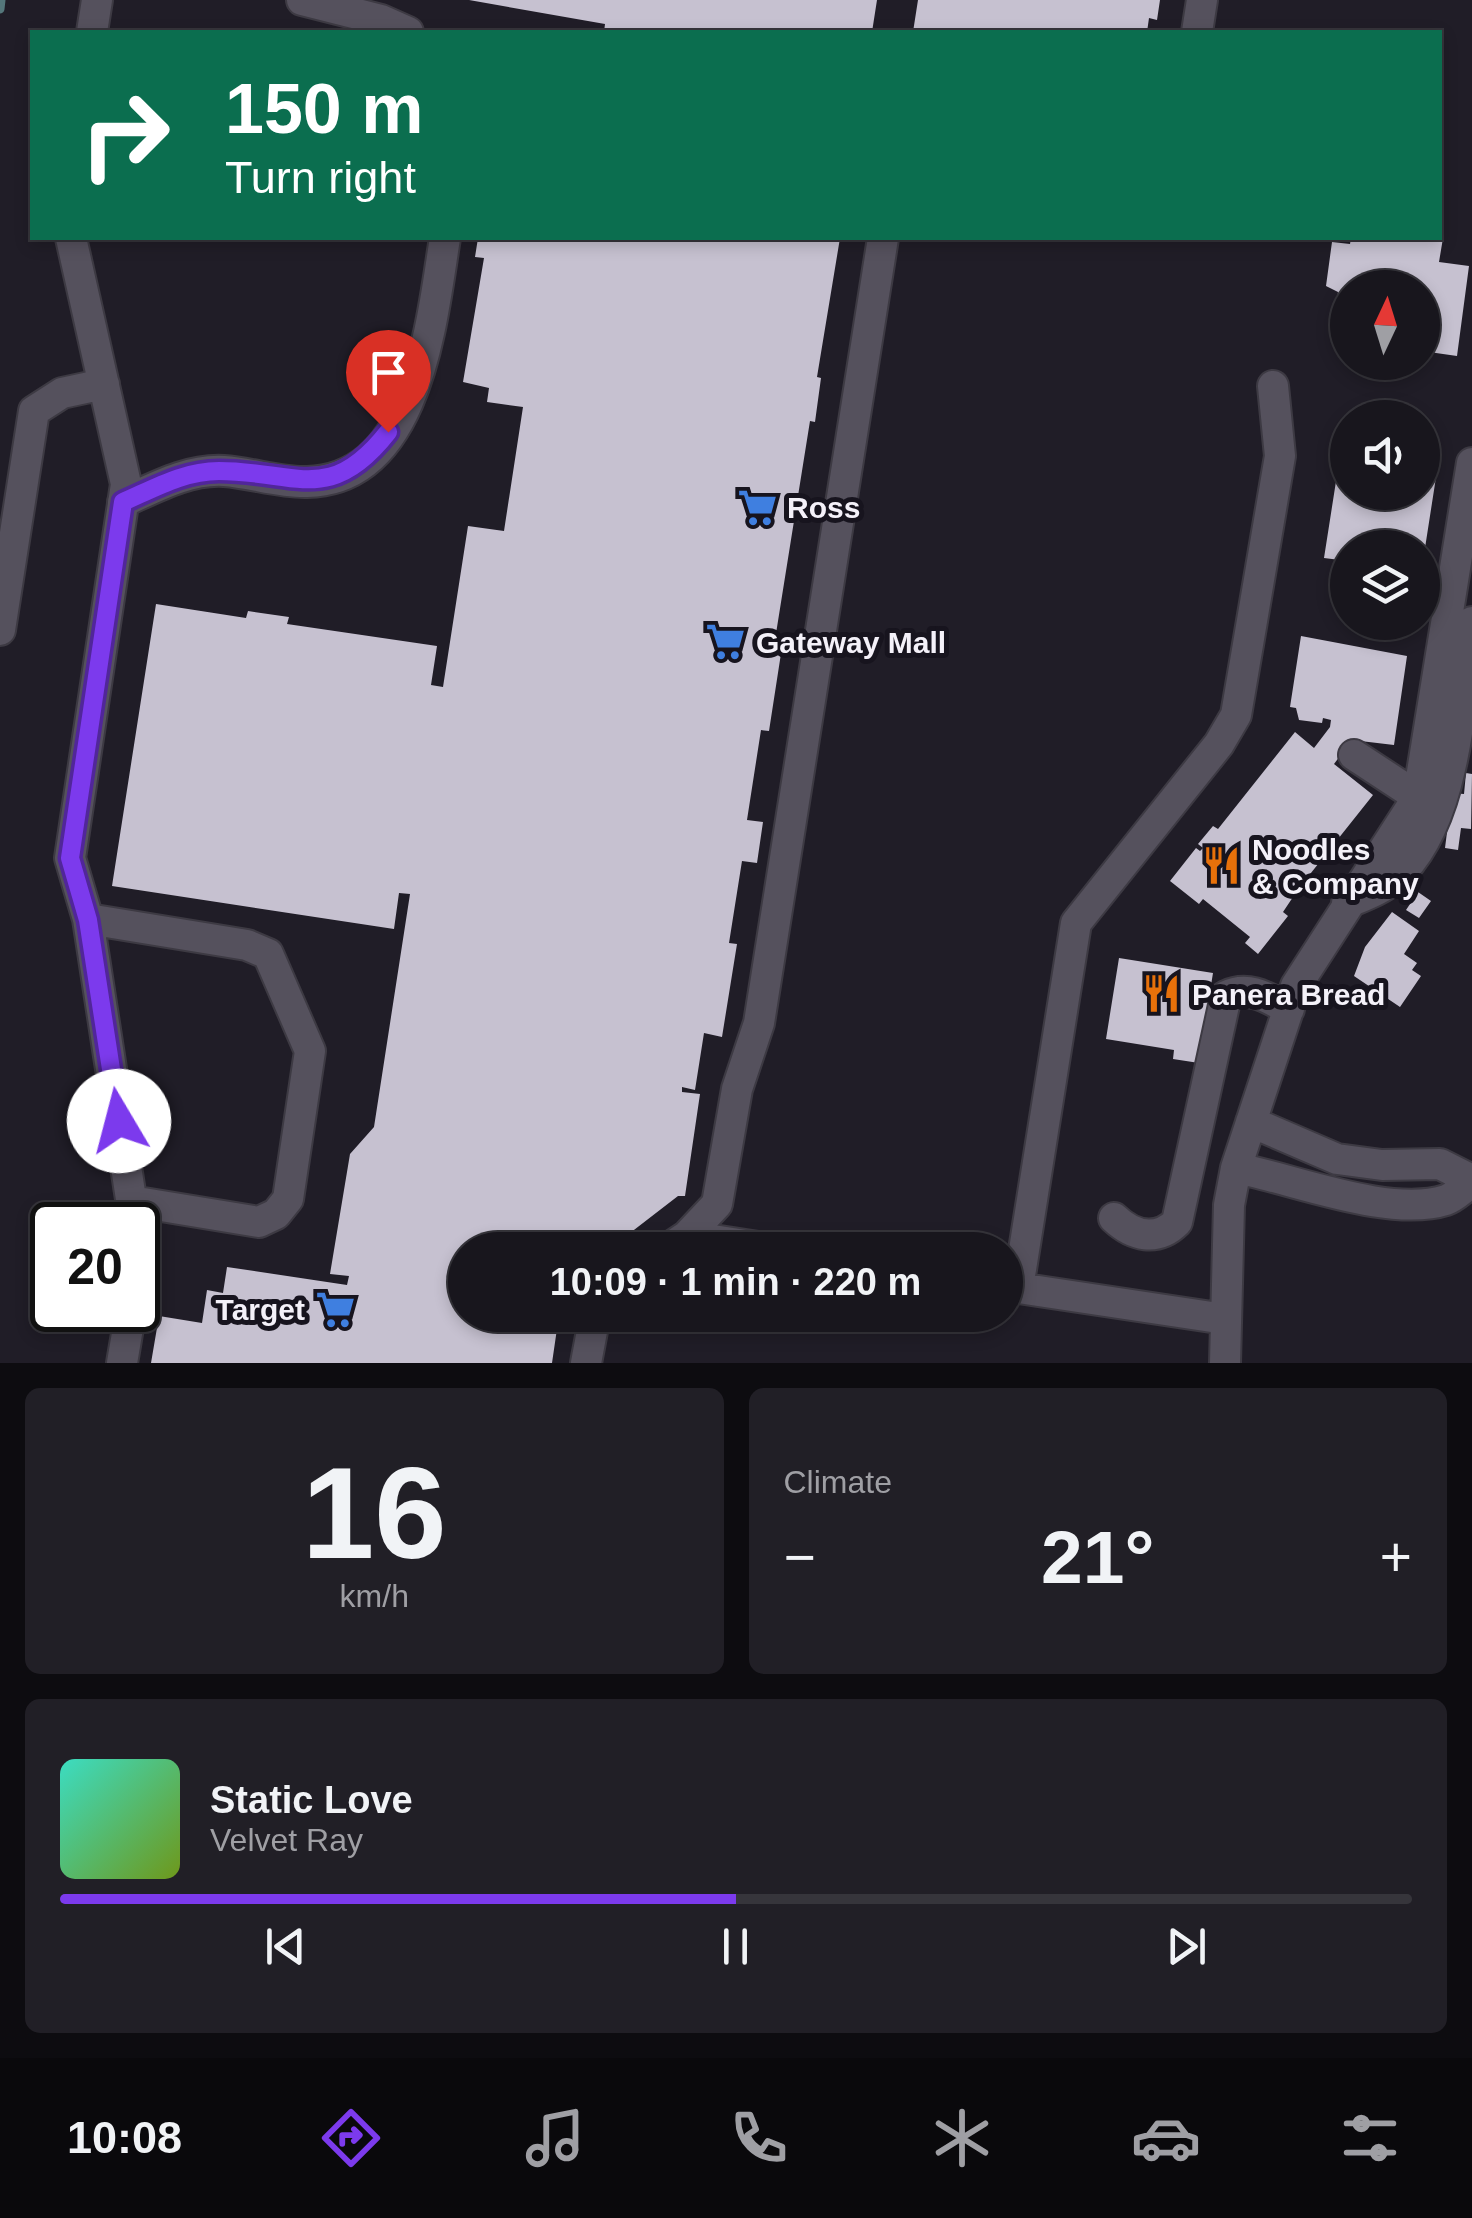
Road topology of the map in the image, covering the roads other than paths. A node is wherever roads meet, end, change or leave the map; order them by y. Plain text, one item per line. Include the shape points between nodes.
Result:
1 (96, 0) edge
2 (302, 0) edge
3 (1202, 0) edge
4 (92, 30) edge
5 (404, 30) edge
6 (1197, 30) edge
7 (71, 240) edge
8 (445, 240) edge
9 (883, 240) edge
10 (104, 384) junction
11 (1273, 386) dead end
12 (1472, 463) edge
13 (123, 502) junction
14 (1472, 622) edge
15 (0, 630) edge
16 (1354, 755) dead end
17 (1418, 798) junction
18 (1346, 904) junction
19 (88, 920) junction
20 (1289, 1010) junction
21 (1250, 1122) junction
22 (1236, 1168) junction
23 (1472, 1180) edge
24 (131, 1202) edge
25 (160, 1215) edge
26 (1114, 1218) dead end
27 (688, 1232) edge
28 (1021, 1232) edge
29 (1023, 1290) edge
30 (1226, 1319) junction
31 (127, 1332) edge
32 (592, 1332) edge
33 (122, 1363) edge
34 (586, 1363) edge
35 (1225, 1363) edge

1 - 4 lane
2 - 5 lane
3 - 6 lane
7 - 10 lane
8 - 13 lane via 424,368 404,411 358,466 308,482 190,473
9 - 27 lane via 759,1024 737,1089 716,1204
10 - 13 lane via 126,484
10 - 15 lane via 62,392 34,410
11 - 28 lane via 1280,456 1236,715 1076,923
12 - 17 lane
13 - 19 lane via 70,858
14 - 18 lane via 1446,786 1432,821 1414,858 1393,880
16 - 17 lane
17 - 18 lane
18 - 20 lane via 1296,986
19 - 24 lane
19 - 25 lane via 268,954 310,1051 288,1200 276,1214 259,1222
20 - 21 lane
20 - 26 lane via 1249,992 1226,996 1177,1222 1160,1234 1139,1234
21 - 22 lane
21 - 23 lane via 1337,1159 1440,1164
22 - 23 lane via 1333,1193 1405,1202 1448,1200
22 - 30 lane
29 - 30 lane
30 - 35 lane
31 - 33 lane
32 - 34 lane

